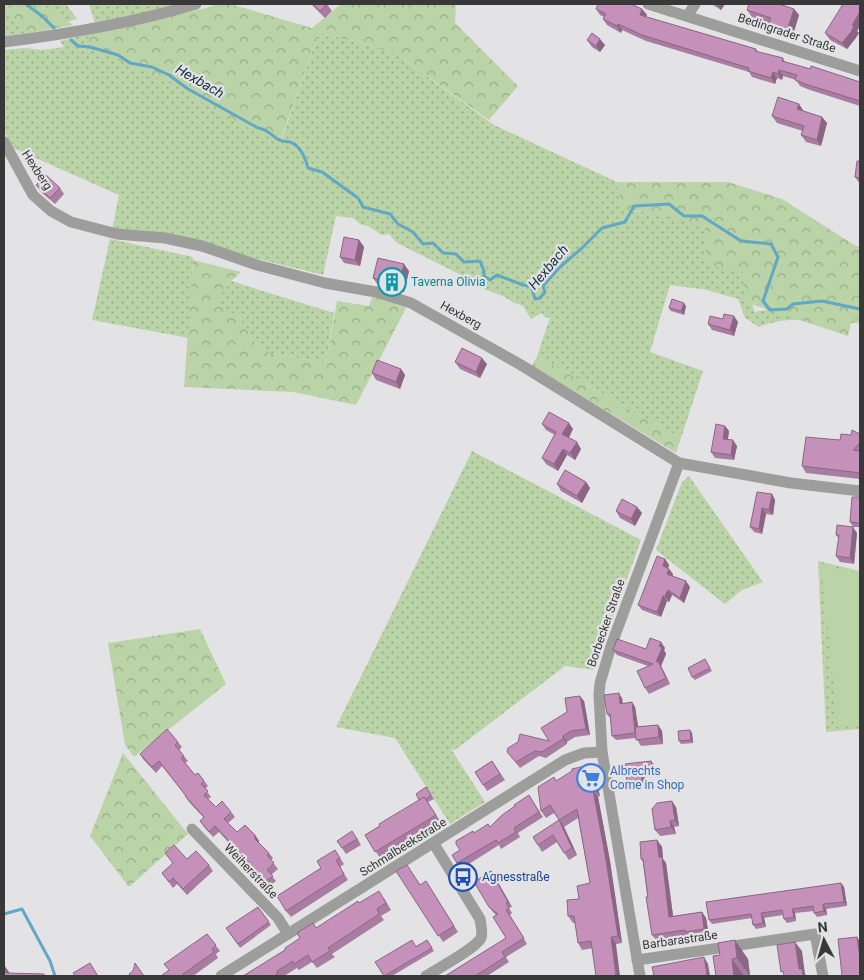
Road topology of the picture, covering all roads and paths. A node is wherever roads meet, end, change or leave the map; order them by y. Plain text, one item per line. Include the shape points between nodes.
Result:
1 (196, 4) edge
2 (648, 4) edge
3 (695, 4) edge
4 (688, 16) junction
5 (4, 42) edge
6 (860, 71) edge
7 (4, 142) edge
8 (679, 463) junction
9 (860, 491) edge
10 (602, 752) junction
11 (192, 829) dead end
12 (434, 844) junction
13 (288, 934) junction
14 (637, 960) junction
15 (221, 976) edge
16 (426, 976) edge
17 (640, 976) edge
18 (823, 976) edge

1 - 5 street via 85,30
2 - 4 street, Bedingrader Straße
3 - 4 street
4 - 6 street, Bedingrader Straße
7 - 8 street, Hexberg via 33,195 50,211 71,222 117,234 165,238 202,246 257,265 411,303
8 - 9 street, Hexberg
8 - 10 street, Borbecker Straße via 600,683
10 - 12 street, Schmalbeekstraße via 584,753 565,760
10 - 14 street, Borbecker Straße
11 - 13 street, Weiherstraße via 278,918
12 - 13 street, Schmalbeekstraße
12 - 16 street via 480,919 482,930 481,938 473,946
13 - 15 street, Schmalbeekstraße
14 - 17 street, Borbecker Straße
14 - 18 street, Barbarastraße via 815,934

